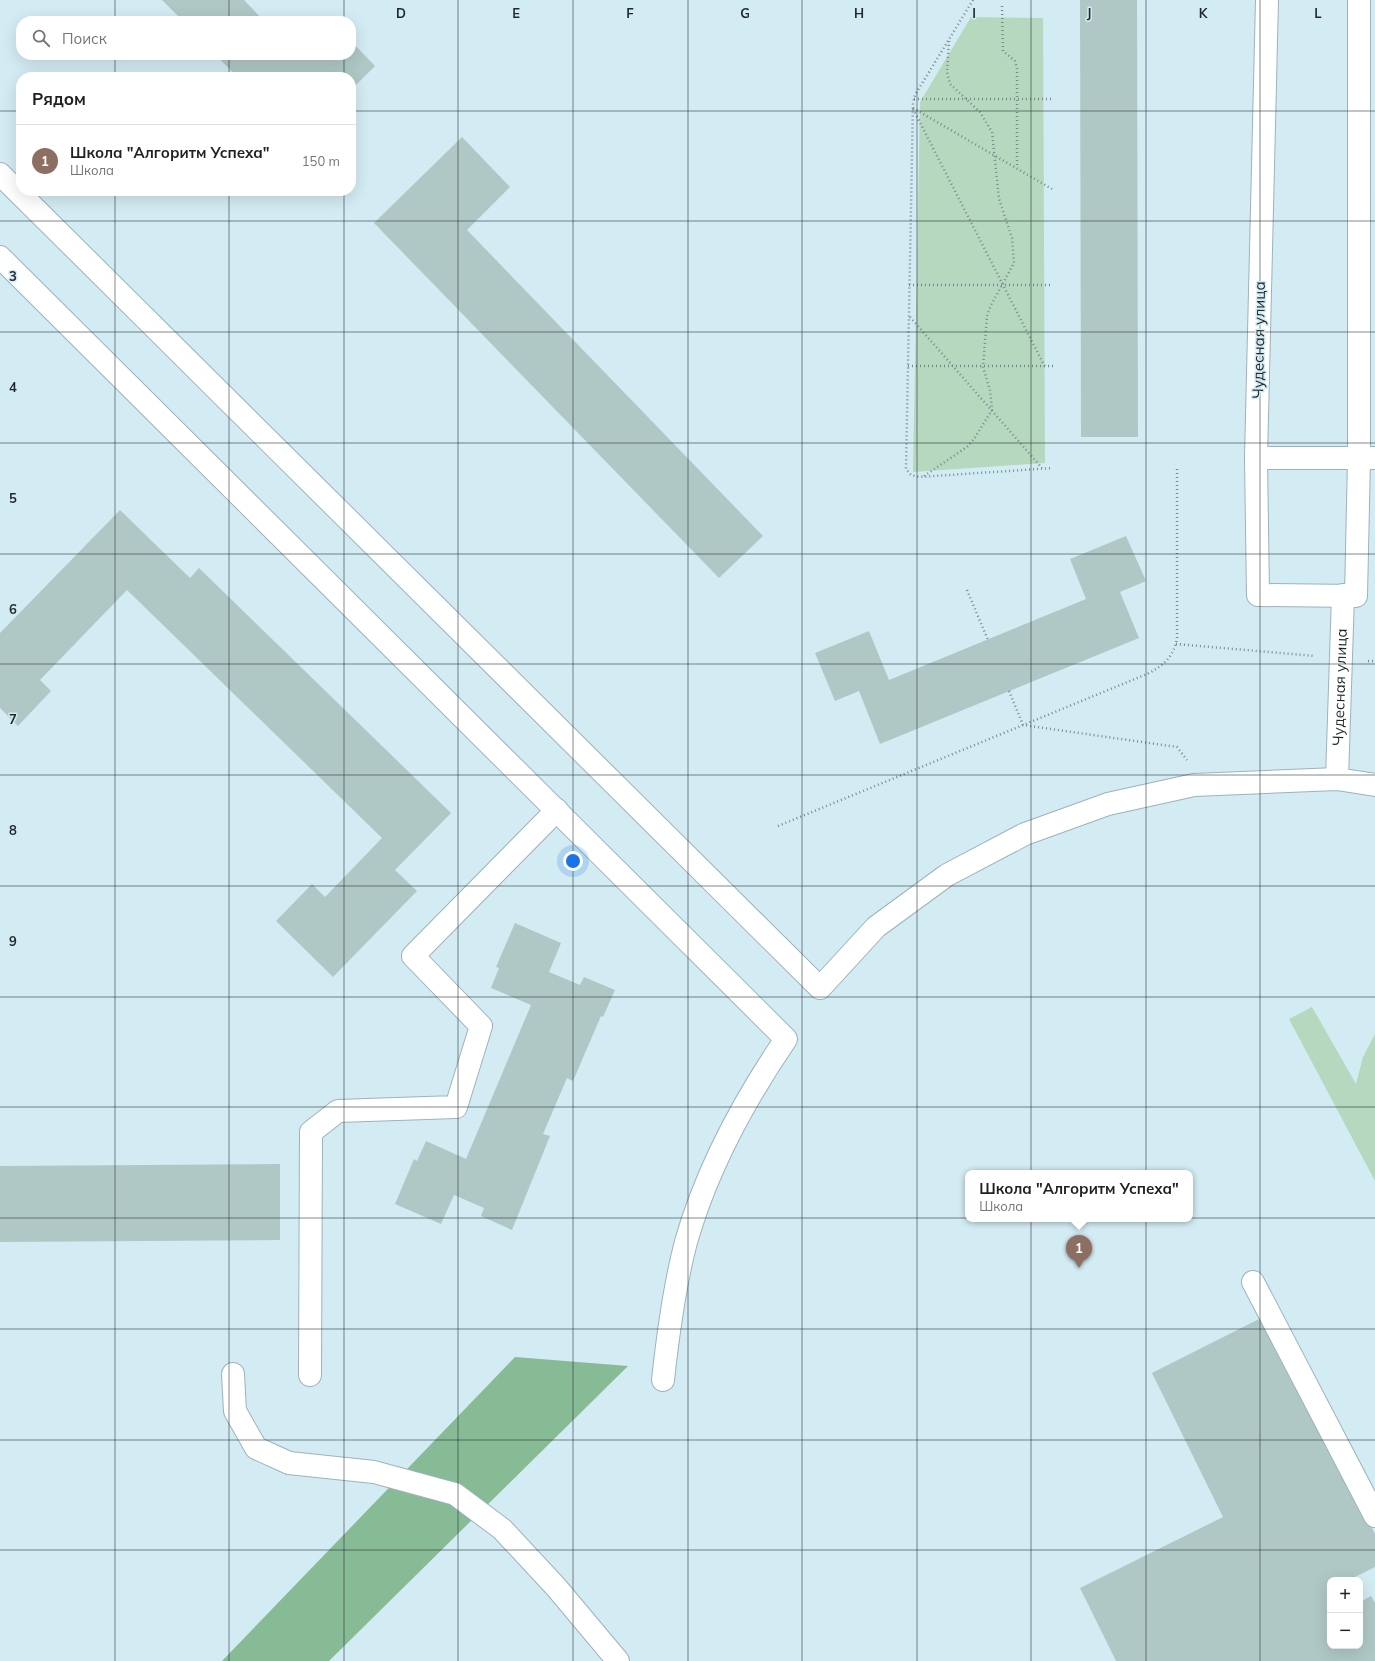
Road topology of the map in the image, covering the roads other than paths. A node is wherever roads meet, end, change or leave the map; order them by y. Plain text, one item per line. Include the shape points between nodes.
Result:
1 (1267, 0) edge
2 (1359, 0) edge
3 (1367, 87) edge
4 (0, 174) edge
5 (16, 190) edge
6 (22, 196) edge
7 (0, 257) edge
8 (1256, 458) junction
9 (1367, 459) edge
10 (1343, 596) junction
11 (1337, 780) junction
12 (1375, 785) edge
13 (557, 810) junction
14 (1252, 1282) dead end
15 (234, 1374) dead end
16 (310, 1375) dead end
17 (663, 1380) dead end
18 (1375, 1516) edge
19 (618, 1661) edge

1 - 8 street, Чудесная улица
2 - 3 street, Чудесная улица
3 - 9 street, Чудесная улица
4 - 5 street
6 - 11 street via 820,988 876,927 947,875 1025,834 1101,806 1194,785
7 - 13 street
8 - 9 street
8 - 10 street, Чудесная улица via 1258,595
9 - 10 street, Чудесная улица via 1356,596
10 - 11 street, Чудесная улица
11 - 12 street
13 - 16 street via 413,956 481,1026 456,1107 338,1111 311,1132
13 - 17 street via 786,1039 758,1080 730,1131 704,1189 686,1242 669,1321
14 - 18 street
15 - 19 street via 236,1412 256,1448 289,1463 374,1472 455,1494 502,1529 556,1587

